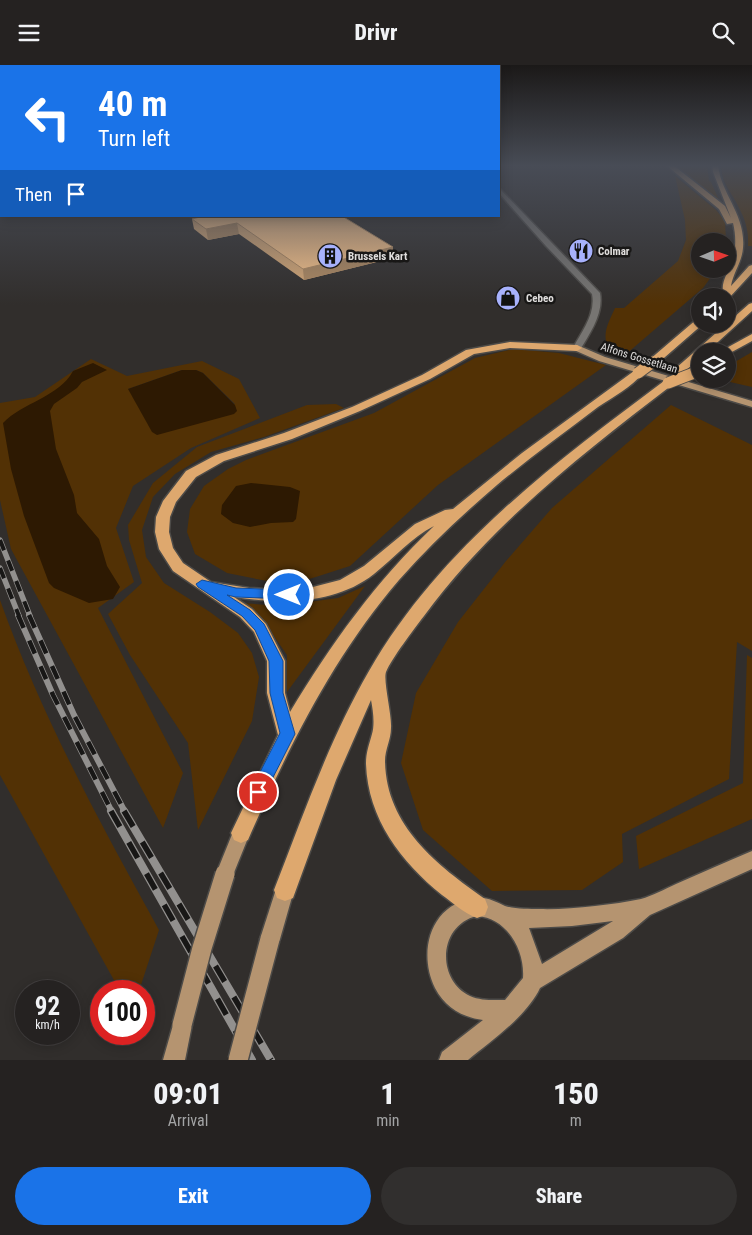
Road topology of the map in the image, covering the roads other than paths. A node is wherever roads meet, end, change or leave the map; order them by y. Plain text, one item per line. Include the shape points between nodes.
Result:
1 (518, 211) edge
2 (724, 211) edge
3 (733, 211) edge
4 (740, 231) junction
5 (752, 268) edge
6 (726, 288) edge
7 (733, 288) edge
8 (752, 306) edge
9 (691, 329) edge
10 (752, 337) edge
11 (711, 343) edge
12 (736, 346) edge
13 (577, 348) junction
14 (691, 360) edge
15 (691, 373) edge
16 (668, 383) junction
17 (752, 397) edge
18 (752, 404) edge
19 (465, 506) junction
20 (202, 584) junction
21 (377, 674) junction
22 (288, 734) junction
23 (240, 833) joint
24 (752, 860) edge
25 (285, 890) joint
26 (477, 907) junction
27 (643, 907) junction
28 (506, 916) junction
29 (533, 981) junction
30 (508, 1010) junction
31 (174, 1060) edge
32 (238, 1060) edge
33 (450, 1060) edge

1 - 13 street, Alfons Gossetlaan via 596,293 595,312
2 - 4 highway via 732,227
3 - 4 highway
4 - 6 highway via 740,250
5 - 7 highway
8 - 11 highway
9 - 19 highway, bridge via 638,373 503,472
10 - 12 highway
13 - 17 main road, Alfons Gossetlaan
13 - 18 main road, Alfons Gossetlaan via 602,359
13 - 20 highway via 510,345 470,352 426,377 356,409 220,458 191,474 170,501 163,517 162,532 166,549 178,567
14 - 16 highway
15 - 16 highway, bridge
16 - 21 highway via 563,463 494,524 426,599
19 - 20 highway via 416,530 362,575 332,588 274,596 236,593
19 - 22 highway via 421,547 377,598 346,639
20 - 22 highway via 246,613 268,641 276,661 276,693
21 - 25 highway via 336,755
21 - 26 highway via 382,731 377,746 376,769 383,803 398,837 422,864
22 - 23 highway
23 - 31 main road, bridge via 202,949
24 - 27 main road
25 - 32 main road, bridge
26 - 28 main road
26 - 30 main road via 458,914 443,928 437,944 441,980 466,1006 490,1011
27 - 28 main road via 572,917 538,919
27 - 29 main road via 616,931
28 - 29 main road via 521,931 534,968
29 - 30 main road via 525,996
30 - 33 main road via 471,1046

